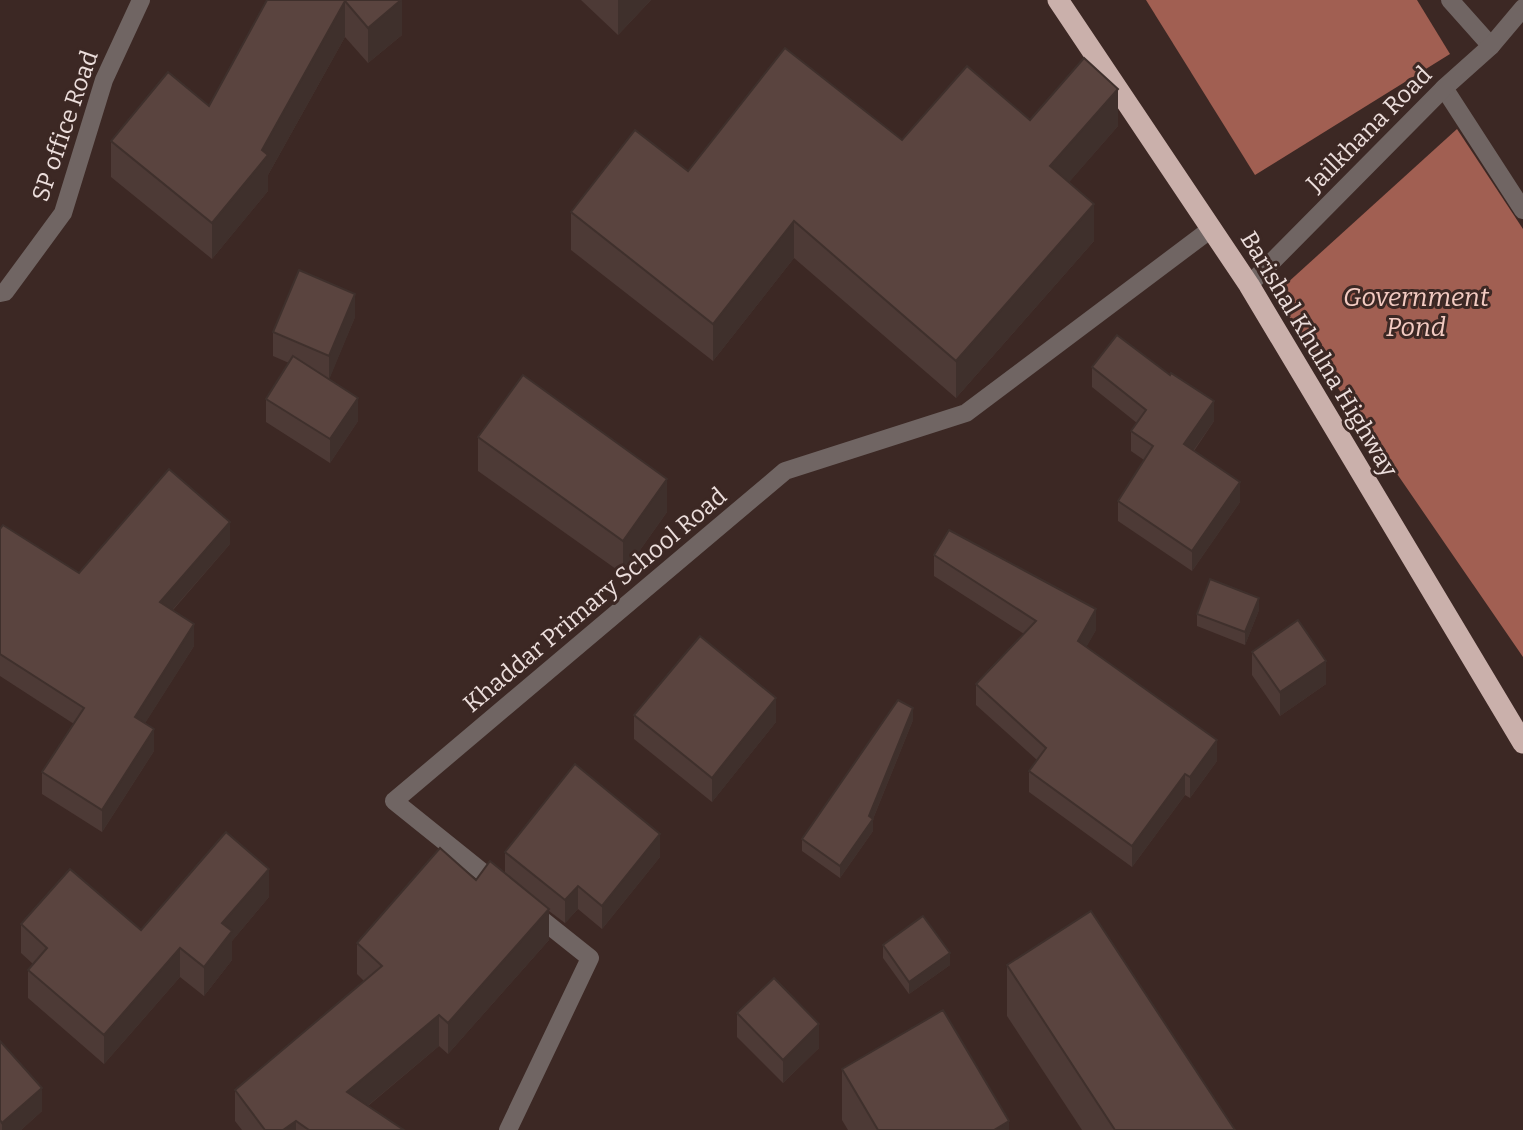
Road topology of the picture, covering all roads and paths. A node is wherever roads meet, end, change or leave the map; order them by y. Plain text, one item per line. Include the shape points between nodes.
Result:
1 (141, 0) edge
2 (1058, 0) edge
3 (1450, 0) edge
4 (1523, 8) edge
5 (1491, 46) junction
6 (1444, 88) junction
7 (1523, 210) edge
8 (1211, 229) junction
9 (1249, 285) junction
10 (0, 293) edge
11 (1523, 743) edge
12 (508, 1130) edge

1 - 10 street, SP office Road via 104,80 63,213
2 - 8 highway, Barishal Khulna Highway
3 - 5 street
4 - 5 street, Jailkhana Road
5 - 6 street, Jailkhana Road
6 - 7 street
6 - 9 street, Jailkhana Road
8 - 9 highway, Barishal Khulna Highway
8 - 12 street, Khaddar Primary School Road via 966,413 785,471 394,801 590,958
9 - 11 highway, Barishal Khulna Highway

